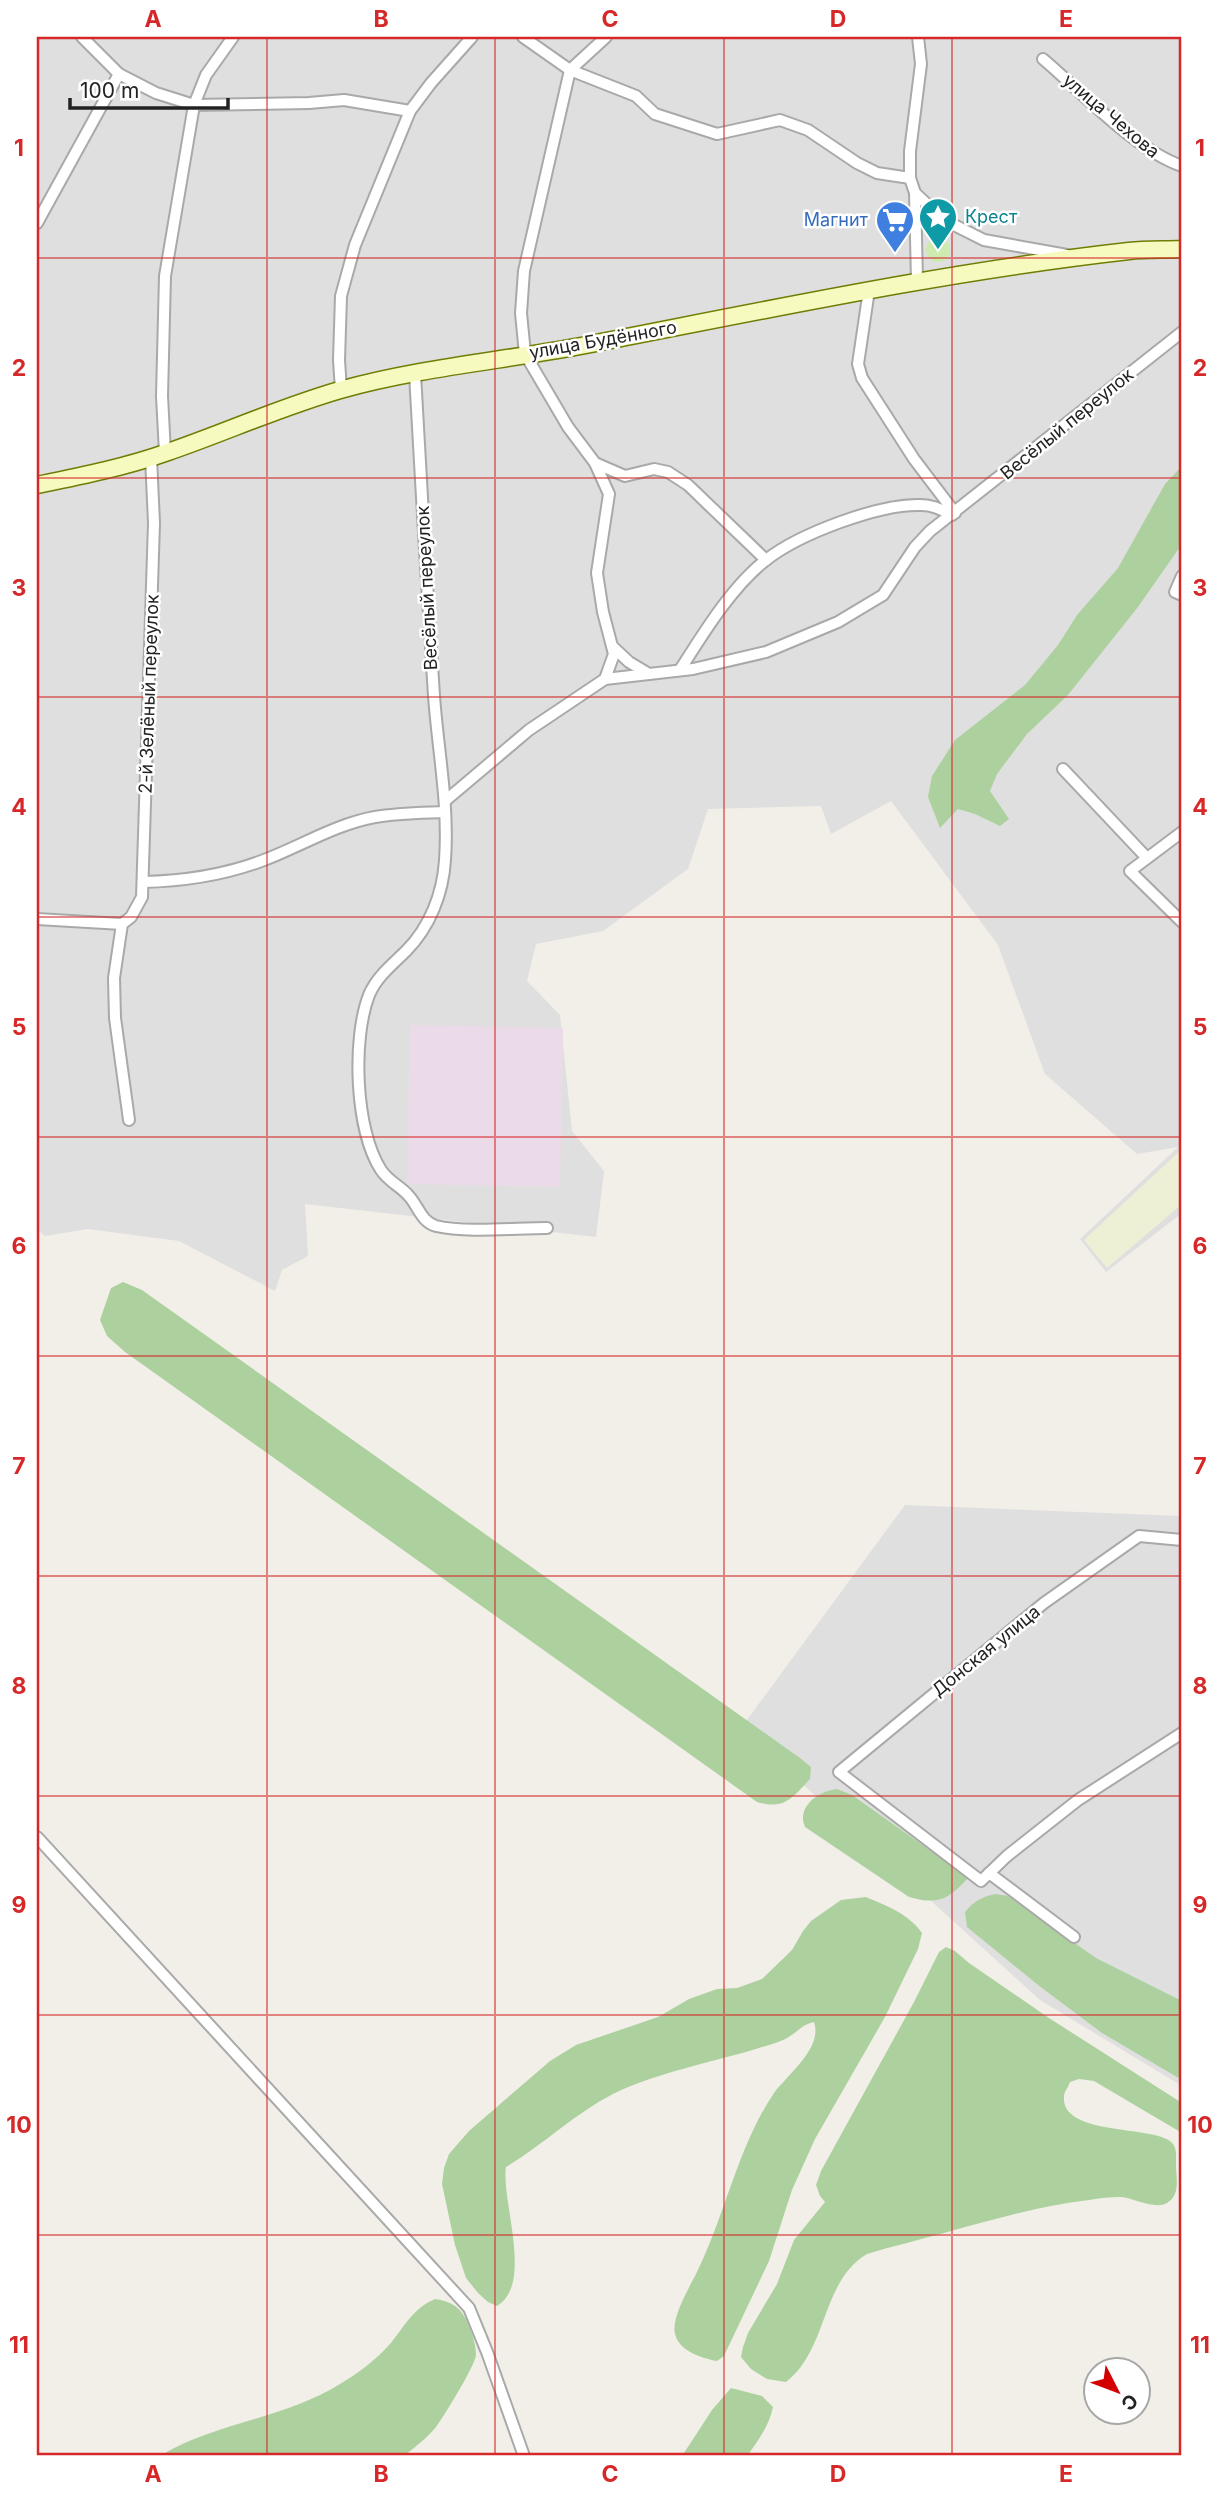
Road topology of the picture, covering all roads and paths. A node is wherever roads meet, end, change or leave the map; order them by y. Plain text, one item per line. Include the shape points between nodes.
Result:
1 (82, 37) edge
2 (233, 37) edge
3 (472, 37) edge
4 (523, 37) edge
5 (606, 37) edge
6 (918, 37) edge
7 (1043, 59) dead end
8 (570, 70) junction
9 (119, 74) junction
10 (194, 105) junction
11 (411, 111) junction
12 (1182, 166) edge
13 (910, 178) junction
14 (915, 192) junction
15 (37, 223) edge
16 (1182, 249) edge
17 (1084, 257) junction
18 (917, 281) junction
19 (869, 290) junction
20 (1182, 332) edge
21 (525, 354) junction
22 (415, 374) junction
23 (341, 390) junction
24 (158, 455) junction
25 (595, 463) junction
26 (37, 485) edge
27 (954, 514) junction
28 (766, 560) junction
29 (1182, 576) edge
30 (1182, 595) edge
31 (613, 647) junction
32 (680, 670) junction
33 (649, 674) junction
34 (605, 679) junction
35 (1063, 769) dead end
36 (445, 807) junction
37 (1182, 832) edge
38 (1147, 858) junction
39 (143, 881) junction
40 (37, 919) edge
41 (1182, 922) edge
42 (122, 924) junction
43 (129, 1120) dead end
44 (547, 1228) dead end
45 (1182, 1540) edge
46 (1182, 1733) edge
47 (37, 1837) edge
48 (985, 1877) junction
49 (1074, 1937) dead end
50 (524, 2456) edge

1 - 9 street
2 - 10 street, 2-й Зелёный переулок via 206,75
3 - 11 street
4 - 8 street
5 - 8 street
6 - 13 street via 921,64
7 - 12 street, улица Чехова via 1136,140 1164,160
8 - 13 street via 636,96 655,114 717,134 780,120 808,130 877,173
8 - 21 street via 524,271 521,313
9 - 10 street
9 - 15 street
10 - 11 street via 344,100
10 - 24 street, 2-й Зелёный переулок via 165,276
11 - 23 street via 346,274 341,296
13 - 14 street
14 - 17 street via 944,220 984,240
14 - 18 street
16 - 17 main road, улица Будённого
17 - 18 main road, улица Будённого
18 - 19 main road, улица Будённого
19 - 21 main road, улица Будённого
19 - 27 street via 858,364 862,378
20 - 27 street, Весёлый переулок
21 - 22 main road, улица Будённого
21 - 25 street
22 - 23 main road, улица Будённого
22 - 36 street, Весёлый переулок
23 - 24 main road, улица Будённого
24 - 26 main road, улица Будённого
24 - 39 street, 2-й Зелёный переулок
25 - 28 street via 625,476 654,469 668,472 688,485
25 - 31 street via 609,494 597,573
27 - 28 street via 925,505 879,510 840,523
27 - 32 street, Весёлый переулок via 915,547 883,595 838,622 766,652
28 - 32 street via 734,593
29 - 30 street via 1175,592
31 - 33 street
31 - 34 street
32 - 33 street, Весёлый переулок
33 - 34 street, Весёлый переулок
34 - 36 street, Весёлый переулок via 529,730
35 - 38 street
36 - 39 street via 350,824 240,868 178,881
36 - 44 street, Весёлый переулок via 445,861 425,928 380,976 368,997 358,1056 365,1130 381,1171 435,1226
37 - 38 street
38 - 41 street via 1130,870
39 - 42 street, 2-й Зелёный переулок via 138,907
40 - 42 street
42 - 43 street, 2-й Зелёный переулок via 114,1018
45 - 48 street, Донская улица via 1139,1536 1044,1603 839,1772
46 - 48 street via 1078,1800
47 - 50 street via 469,2308
48 - 49 street

